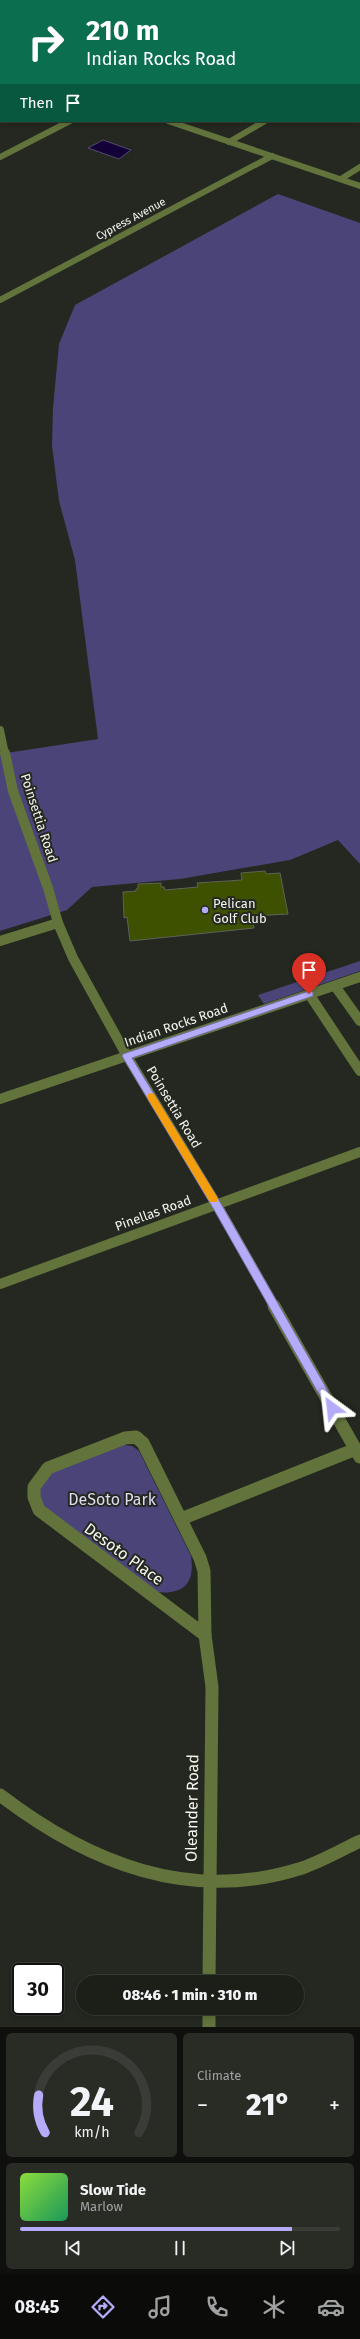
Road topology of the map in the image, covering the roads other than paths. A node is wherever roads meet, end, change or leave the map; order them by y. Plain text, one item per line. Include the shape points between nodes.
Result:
1 (68, 122) edge
2 (171, 122) edge
3 (263, 122) edge
4 (229, 142) junction
5 (272, 156) junction
6 (0, 157) edge
7 (360, 167) edge
8 (341, 179) junction
9 (360, 186) edge
10 (0, 300) edge
11 (0, 730) edge
12 (58, 923) junction
13 (0, 941) edge
14 (360, 977) edge
15 (335, 986) junction
16 (309, 994) junction
17 (360, 1021) edge
18 (127, 1056) junction
19 (360, 1071) edge
20 (0, 1099) edge
21 (360, 1152) edge
22 (217, 1205) junction
23 (0, 1284) edge
24 (358, 1453) edge
25 (181, 1519) junction
26 (205, 1635) junction
27 (0, 1795) edge
28 (360, 1841) edge
29 (209, 1881) junction
30 (209, 1975) edge
31 (209, 2015) edge
32 (208, 2027) edge

1 - 6 street
2 - 4 street
3 - 4 street
4 - 5 street
5 - 8 street
5 - 10 street, Cypress Avenue
7 - 8 street
8 - 9 street
11 - 12 street, Poinsettia Road via 13,791
12 - 13 street
12 - 18 street, Poinsettia Road via 76,964
14 - 15 street, Indian Rocks Road
15 - 16 street, Indian Rocks Road
15 - 17 street
16 - 18 street, Indian Rocks Road
16 - 19 street
18 - 20 street, Indian Rocks Road
18 - 22 street, Poinsettia Road
21 - 22 street, Pinellas Road
22 - 23 street, Pinellas Road
22 - 24 street, Poinsettia Road
24 - 25 street
25 - 26 street, Desoto Place via 204,1571
25 - 26 street, Desoto Place via 143,1443 136,1437 125,1438 48,1468 33,1486 33,1498 50,1521
26 - 29 street, Oleander Road via 212,1687
27 - 29 street via 47,1830 91,1854 142,1872
28 - 29 street via 302,1868 257,1879
29 - 30 street, Oleander Road
31 - 32 street

